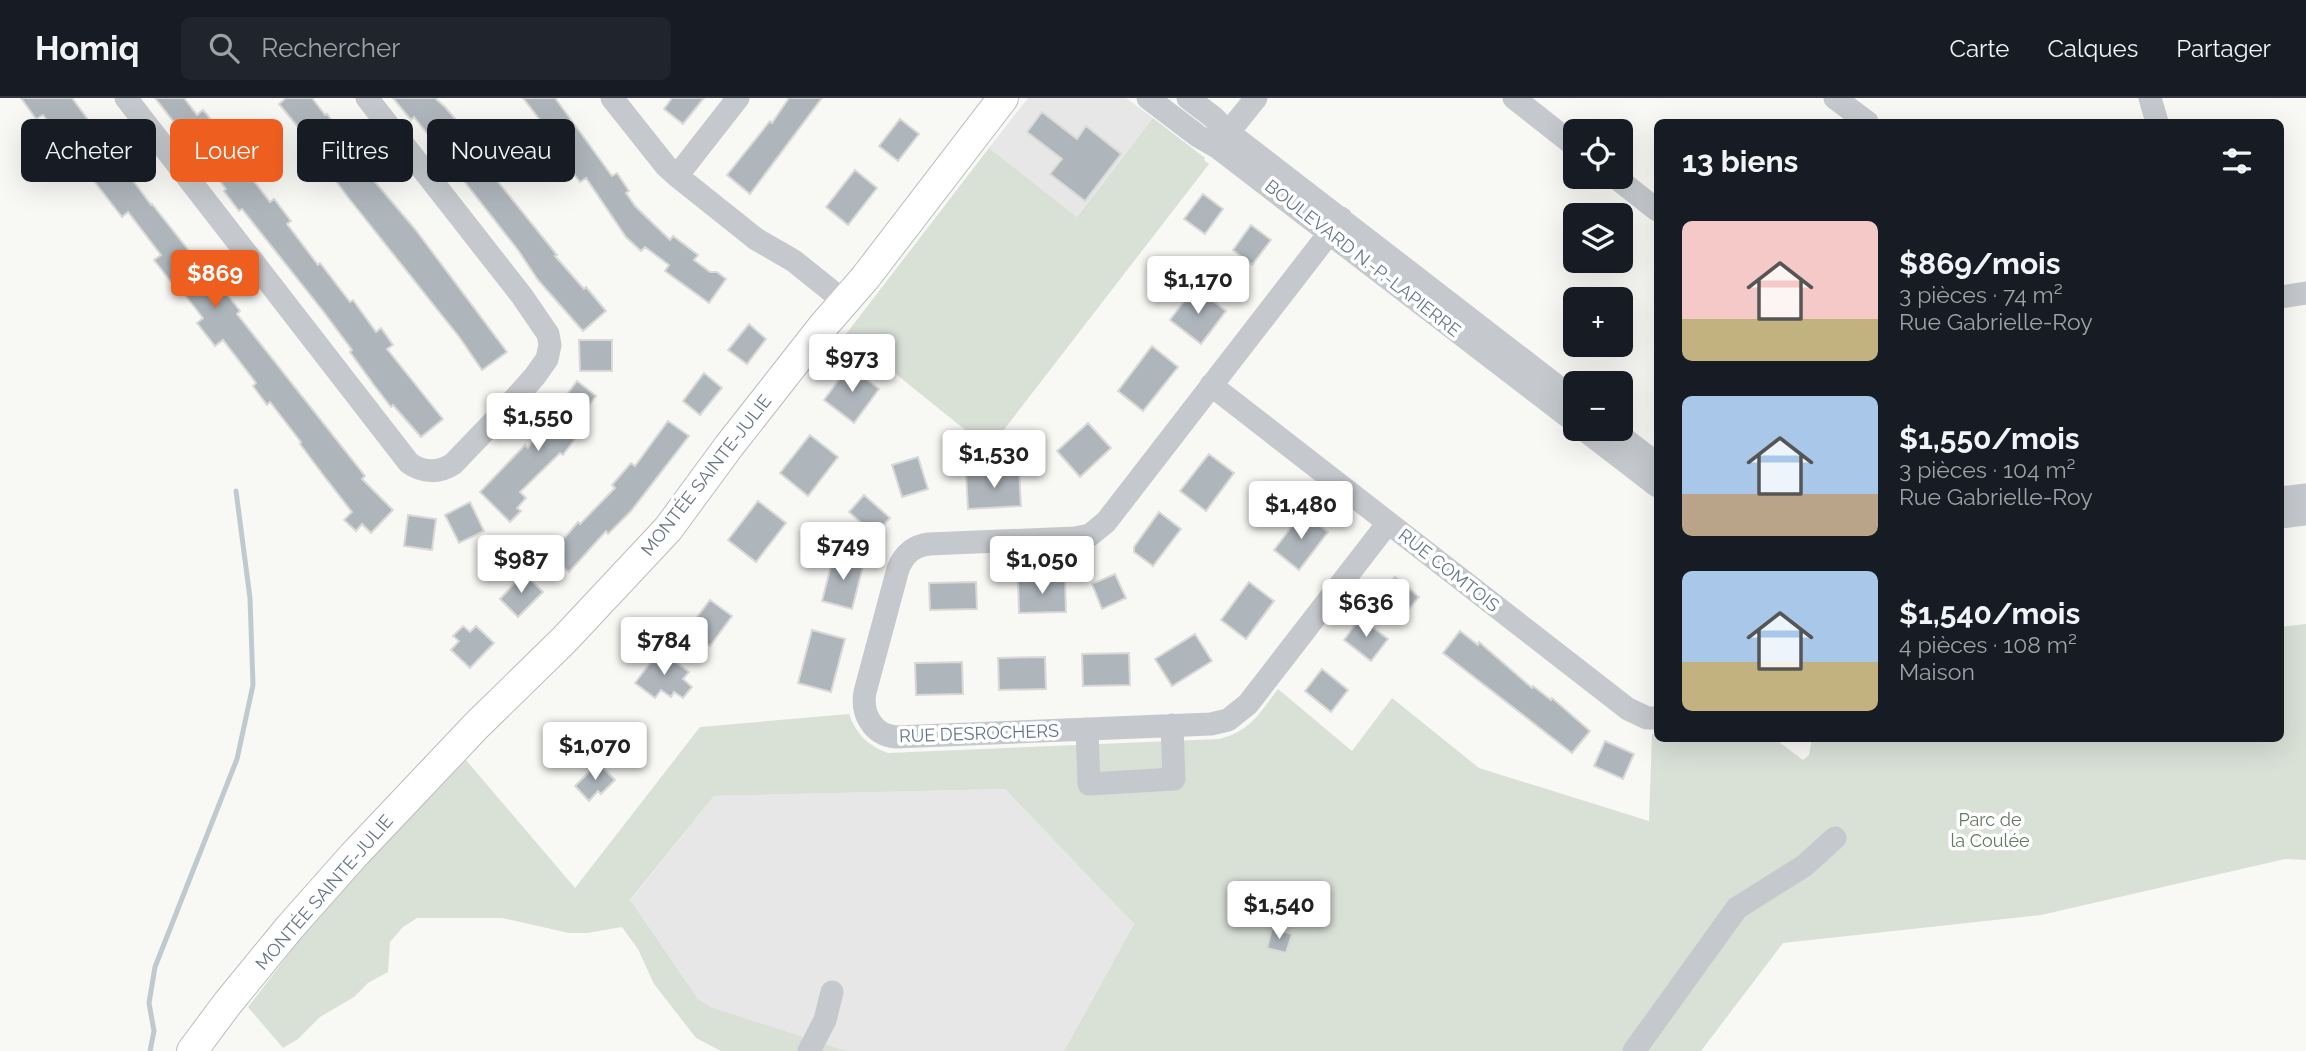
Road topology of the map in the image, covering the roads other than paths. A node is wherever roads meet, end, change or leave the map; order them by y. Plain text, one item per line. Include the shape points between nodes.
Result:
1 (126, 98) edge
2 (368, 98) edge
3 (612, 98) edge
4 (738, 98) edge
5 (1003, 98) edge
6 (1148, 98) edge
7 (1188, 98) edge
8 (1256, 98) edge
9 (1514, 98) edge
10 (1835, 98) edge
11 (2150, 98) edge
12 (1863, 119) edge
13 (2156, 119) edge
14 (1563, 137) edge
15 (1223, 139) junction
16 (677, 176) junction
17 (1630, 189) edge
18 (1654, 208) edge
19 (1335, 225) junction
20 (2306, 293) edge
21 (2284, 296) edge
22 (845, 302) junction
23 (1212, 385) junction
24 (1563, 391) edge
25 (1563, 412) edge
26 (1599, 441) edge
27 (1627, 441) edge
28 (1654, 462) edge
29 (1654, 484) edge
30 (2306, 495) edge
31 (2284, 498) edge
32 (2306, 514) edge
33 (2284, 517) edge
34 (1388, 523) junction
35 (1654, 718) edge
36 (1172, 725) junction
37 (1087, 729) junction
38 (1835, 838) dead end
39 (832, 992) dead end
40 (192, 1051) edge
41 (809, 1051) edge
42 (1634, 1051) edge

1 - 2 street via 409,463 439,471 464,453 535,376 547,359 550,340 522,296
3 - 16 street
4 - 16 street
5 - 22 main road, MONTÉE SAINTE-JULIE
6 - 15 street, BOULEVARD N.-P.-LAPIERRE via 1198,136
7 - 15 street, BOULEVARD N.-P.-LAPIERRE via 1213,117
8 - 15 street
9 - 14 street
10 - 12 street
11 - 13 street
15 - 19 street, BOULEVARD N.-P.-LAPIERRE
16 - 22 street
17 - 18 street
19 - 23 street, RUE DESROCHERS
19 - 24 street, BOULEVARD N.-P.-LAPIERRE
19 - 25 street, BOULEVARD N.-P.-LAPIERRE
20 - 21 street
22 - 40 main road, MONTÉE SAINTE-JULIE via 668,529 353,856
23 - 34 street, RUE COMTOIS
23 - 37 street, RUE DESROCHERS via 1095,532 1075,538 922,545 907,552 899,566 864,700 866,715 876,729 897,737
26 - 29 street
27 - 28 street
30 - 31 street
32 - 33 street
34 - 35 street, RUE COMTOIS via 1629,709
34 - 36 street, RUE DESROCHERS via 1242,710 1220,723
36 - 37 street, RUE DESROCHERS
36 - 37 street via 1174,779 1089,784
38 - 42 street via 1804,866 1737,908
39 - 41 street via 825,1020

